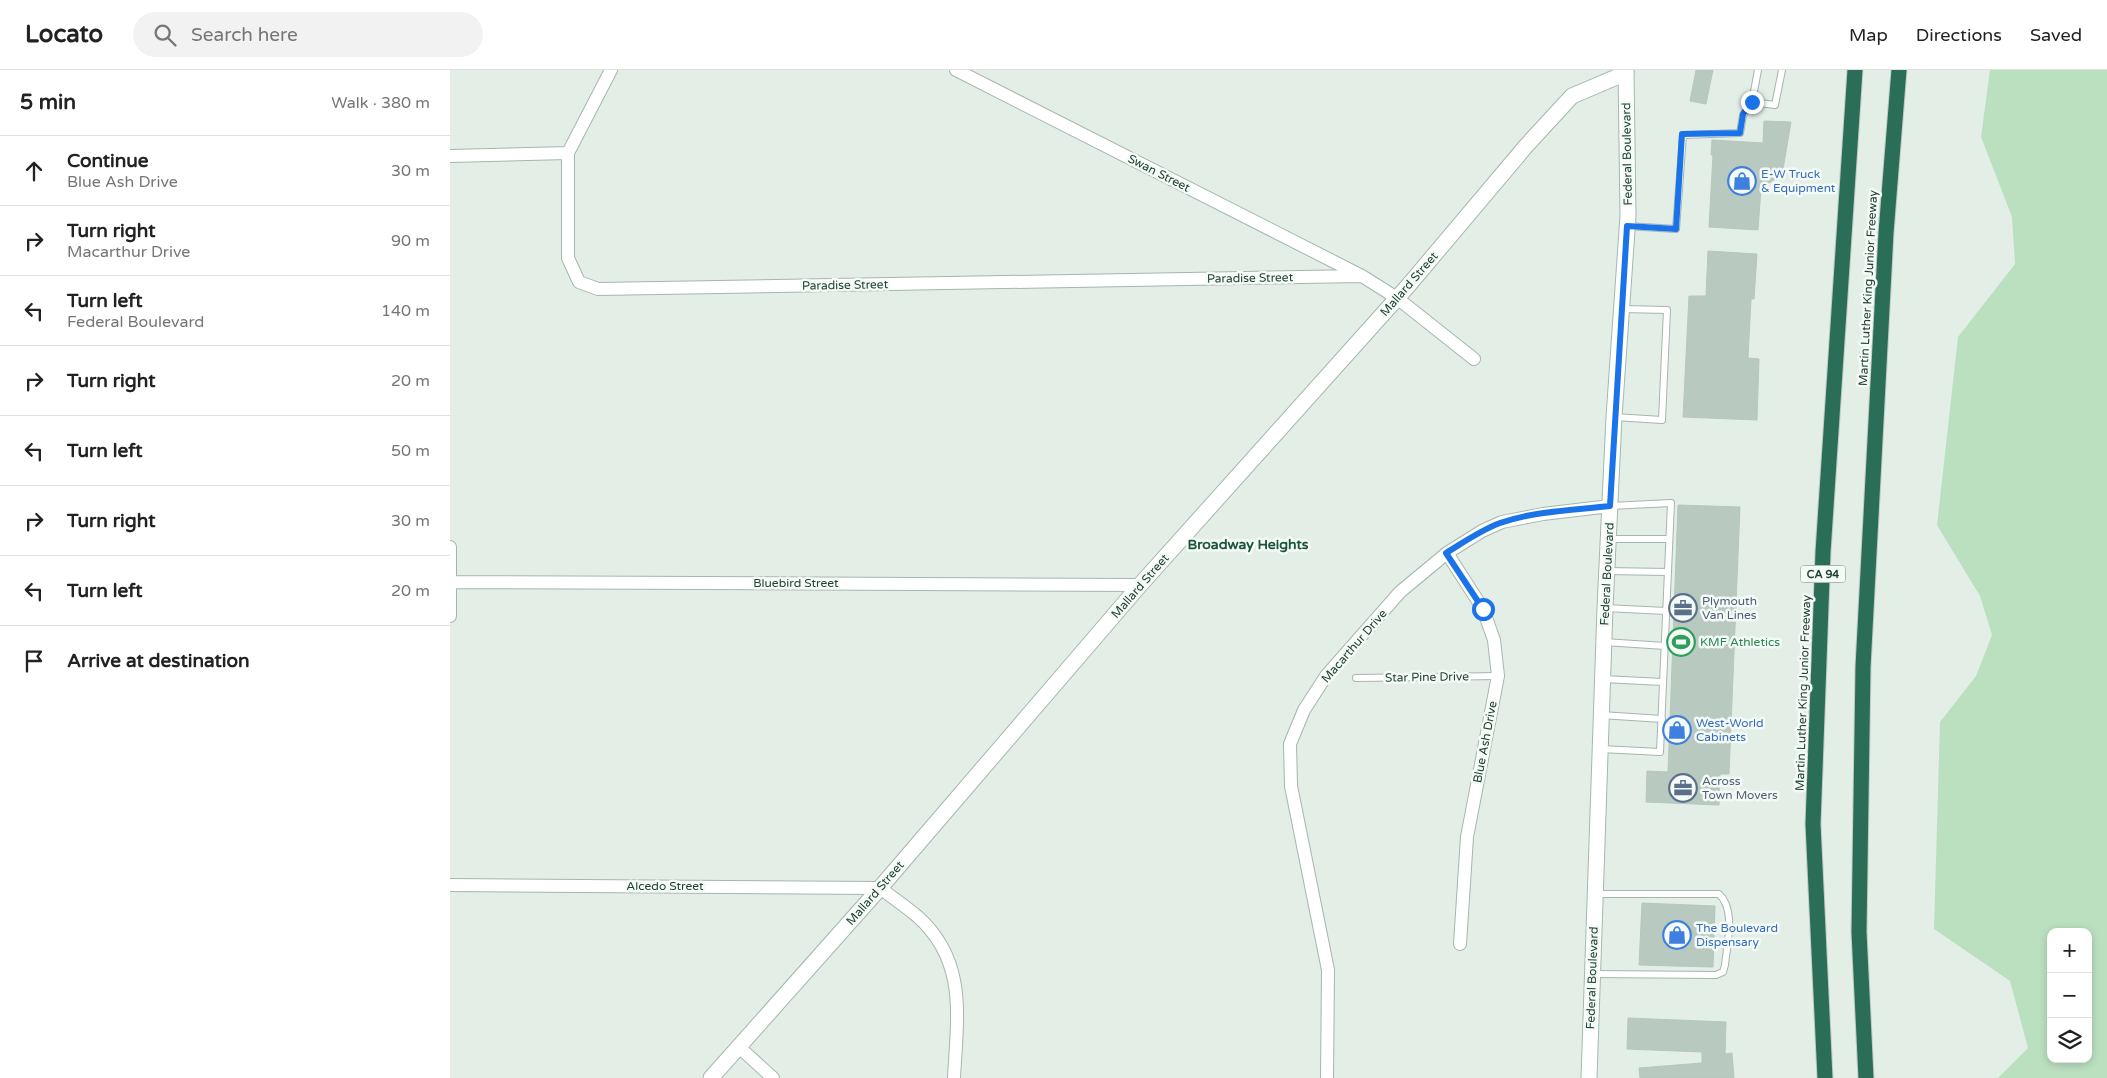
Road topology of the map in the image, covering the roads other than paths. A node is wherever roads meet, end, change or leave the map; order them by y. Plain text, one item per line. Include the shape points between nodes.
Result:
1 (611, 70) edge
2 (956, 70) edge
3 (1758, 70) edge
4 (1782, 70) edge
5 (1855, 70) edge
6 (1898, 70) edge
7 (1624, 71) edge
8 (1752, 102) junction
9 (568, 153) junction
10 (450, 156) edge
11 (1627, 226) junction
12 (1362, 276) junction
13 (1397, 298) junction
14 (1622, 309) junction
15 (1474, 359) dead end
16 (1614, 416) junction
17 (1610, 506) junction
18 (1609, 539) junction
19 (1669, 539) junction
20 (450, 547) edge
21 (1446, 553) junction
22 (1607, 571) junction
23 (1668, 572) junction
24 (451, 582) edge
25 (1140, 585) junction
26 (1605, 608) junction
27 (1666, 610) junction
28 (450, 616) edge
29 (1604, 642) junction
30 (1664, 646) junction
31 (1498, 676) junction
32 (1356, 678) dead end
33 (1603, 679) junction
34 (1663, 682) junction
35 (1601, 715) junction
36 (1662, 719) junction
37 (1601, 749) junction
38 (450, 885) edge
39 (880, 888) junction
40 (1595, 894) junction
41 (1460, 944) dead end
42 (1592, 974) junction
43 (739, 1046) junction
44 (711, 1078) edge
45 (773, 1078) edge
46 (954, 1078) edge
47 (1326, 1078) edge
48 (1589, 1078) edge
49 (1825, 1078) edge
50 (1866, 1078) edge

1 - 9 street
2 - 12 street, Swan Street
3 - 8 lane
4 - 8 lane via 1775,106
5 - 49 highway, Martin Luther King Junior Freeway / CA 94 via 1823,552 1813,824
6 - 50 highway, Martin Luther King Junior Freeway via 1863,667 1859,932
7 - 11 street, Federal Boulevard
7 - 13 street, Mallard Street via 1572,96
8 - 11 lane via 1743,114 1740,133 1682,134 1676,229
9 - 10 street
9 - 12 street, Paradise Street via 568,258 579,282 598,289
11 - 14 street, Federal Boulevard
12 - 13 street, Swan Street
13 - 15 street, Swan Street
13 - 25 street, Mallard Street
14 - 16 street, Federal Boulevard
14 - 16 lane via 1667,310 1662,420
16 - 17 street, Federal Boulevard
17 - 18 street, Federal Boulevard
17 - 19 lane via 1671,503
17 - 21 street, Macarthur Drive via 1502,522
18 - 19 lane
18 - 22 street, Federal Boulevard
19 - 23 lane
20 - 24 street
21 - 31 street, Blue Ash Drive via 1483,609 1494,640
21 - 47 street, Macarthur Drive via 1400,592 1326,676 1304,710 1290,744 1291,786 1328,970
22 - 23 lane
22 - 26 street, Federal Boulevard
23 - 27 lane
24 - 25 street, Bluebird Street
24 - 28 street
25 - 39 street, Mallard Street
26 - 27 lane
26 - 29 street, Federal Boulevard
27 - 30 lane
29 - 30 lane
29 - 33 street, Federal Boulevard
30 - 34 lane
31 - 32 lane, Star Pine Drive
31 - 41 street, Blue Ash Drive via 1467,837
33 - 34 lane
33 - 35 street, Federal Boulevard
34 - 36 lane
35 - 36 lane
35 - 37 street, Federal Boulevard
36 - 37 lane via 1660,752
37 - 40 street, Federal Boulevard
38 - 39 street, Alcedo Street
39 - 43 street, Mallard Street
39 - 46 street via 918,917 950,960 958,996
40 - 42 street, Federal Boulevard
40 - 42 lane via 1720,894 1726,900 1728,910 1723,972 1716,975
42 - 48 street, Federal Boulevard
43 - 44 street, Mallard Street
43 - 45 street

